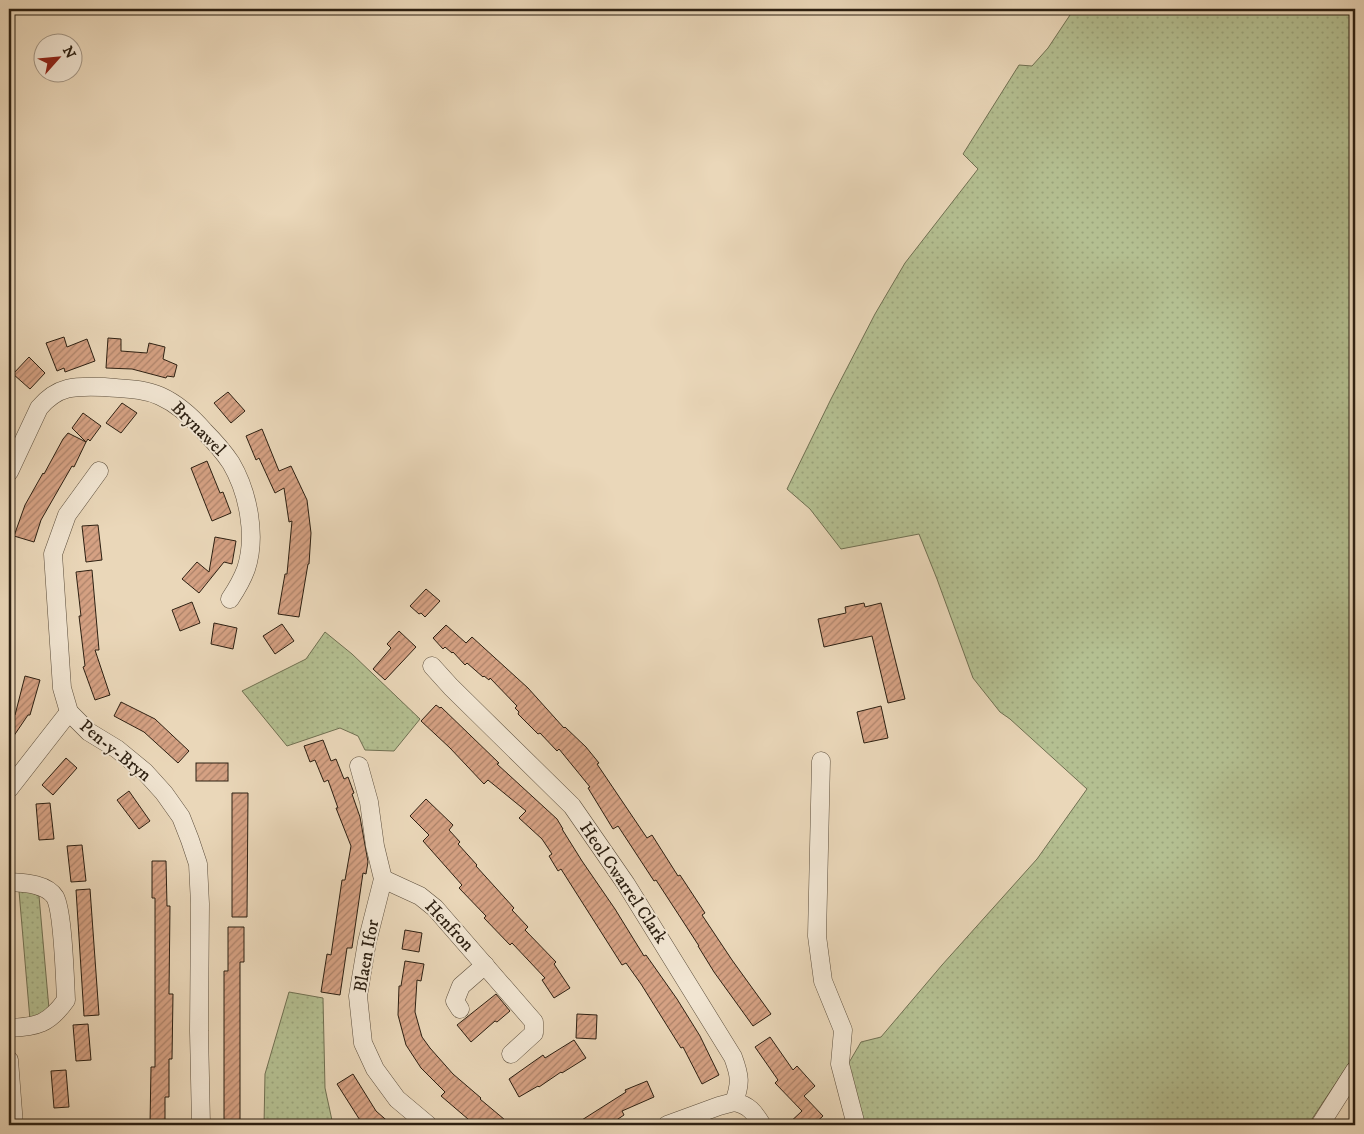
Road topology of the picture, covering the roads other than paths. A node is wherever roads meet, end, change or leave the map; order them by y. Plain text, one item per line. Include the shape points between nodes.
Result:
1 (99, 471) dead end
2 (9, 472) edge
3 (230, 599) dead end
4 (432, 666) dead end
5 (69, 712) junction
6 (821, 761) dead end
7 (359, 766) dead end
8 (9, 789) edge
9 (383, 879) junction
10 (9, 882) edge
11 (485, 965) junction
12 (460, 1009) dead end
13 (9, 1028) edge
14 (511, 1054) dead end
15 (9, 1060) edge
16 (1355, 1070) edge
17 (734, 1102) junction
18 (14, 1125) edge
19 (201, 1125) edge
20 (428, 1125) edge
21 (667, 1125) edge
22 (762, 1125) edge
23 (856, 1125) edge
24 (1320, 1125) edge

1 - 5 street, Pen-y-Bryn via 67,515 53,554 62,688
2 - 3 street, Brynawel via 39,408 61,390 85,386 146,391 180,406 231,463 244,495 249,516 249,552 246,569
4 - 17 street, Heol Cwarrel Clark via 572,806 626,884 733,1057 740,1081
5 - 8 street
5 - 19 street, Pen-y-Bryn via 89,732 145,772 164,793 181,817 198,864
6 - 23 street via 817,936 824,981 843,1030 840,1064
7 - 9 street, Blaen Ifor
9 - 11 street, Henfron via 420,896
9 - 20 street, Blaen Ifor via 358,996 363,1043 375,1069 397,1099
10 - 13 street via 42,887 54,896 59,912 66,1000 50,1019 26,1028
11 - 12 street, Henfron via 461,986 455,1001
11 - 14 street, Henfron via 534,1022 534,1033
15 - 18 street
16 - 24 street
17 - 21 street
17 - 22 street via 745,1104

